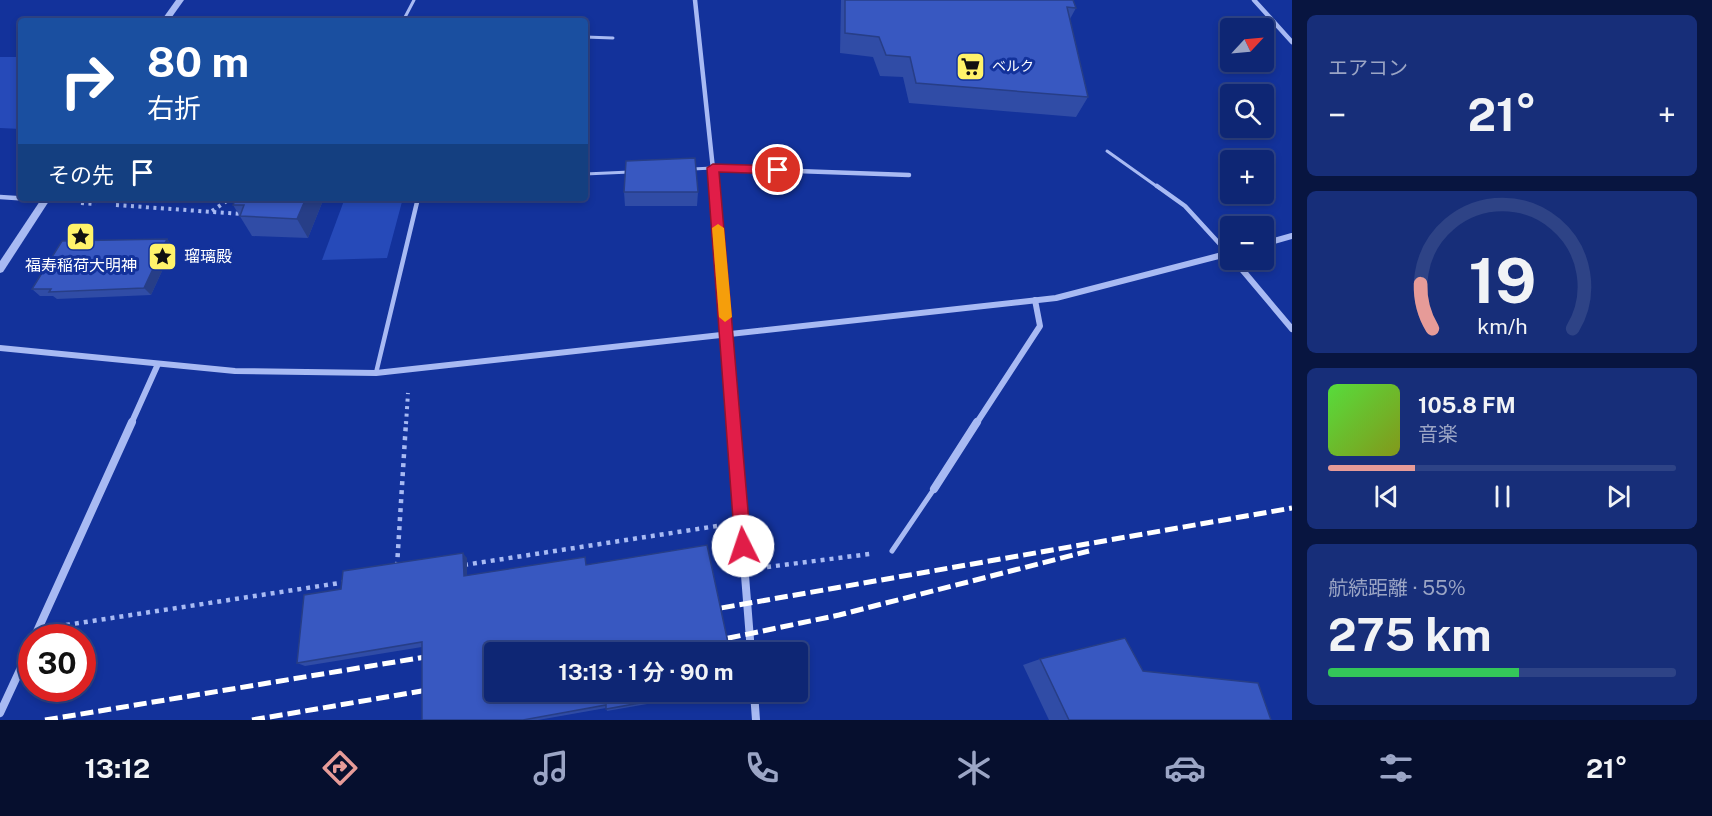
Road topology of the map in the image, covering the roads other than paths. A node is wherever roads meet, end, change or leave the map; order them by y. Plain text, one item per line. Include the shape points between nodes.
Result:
1 (180, 0) edge
2 (414, 0) edge
3 (695, 0) edge
4 (1254, 0) edge
5 (167, 18) edge
6 (405, 18) edge
7 (588, 38) edge
8 (613, 38) dead end
9 (1292, 42) edge
10 (1107, 152) dead end
11 (713, 168) junction
12 (690, 169) edge
13 (632, 172) edge
14 (588, 174) edge
15 (909, 175) dead end
16 (0, 197) edge
17 (18, 198) edge
18 (45, 201) edge
19 (417, 201) edge
20 (1292, 236) edge
21 (1274, 241) edge
22 (1220, 244) edge
23 (1220, 256) edge
24 (0, 269) edge
25 (1242, 270) edge
26 (1035, 300) junction
27 (1292, 329) edge
28 (726, 332) junction
29 (0, 348) edge
30 (158, 364) junction
31 (376, 373) junction
32 (934, 489) joint
33 (892, 551) road end
34 (40, 624) edge
35 (750, 642) edge
36 (18, 674) edge
37 (755, 702) edge
38 (0, 712) edge
39 (756, 720) edge

1 - 5 street
2 - 6 lane
3 - 11 street
4 - 9 street
7 - 8 lane
10 - 22 lane via 1185,206
11 - 12 lane
11 - 15 street
11 - 28 street
13 - 14 lane
16 - 17 lane
18 - 24 street
19 - 31 lane
20 - 21 street
23 - 26 street
25 - 27 street
26 - 28 street
26 - 32 street via 1040,326
28 - 31 street
28 - 35 street
29 - 30 street
30 - 31 street via 317,375
30 - 34 street
32 - 33 lane
36 - 38 street
37 - 39 street

